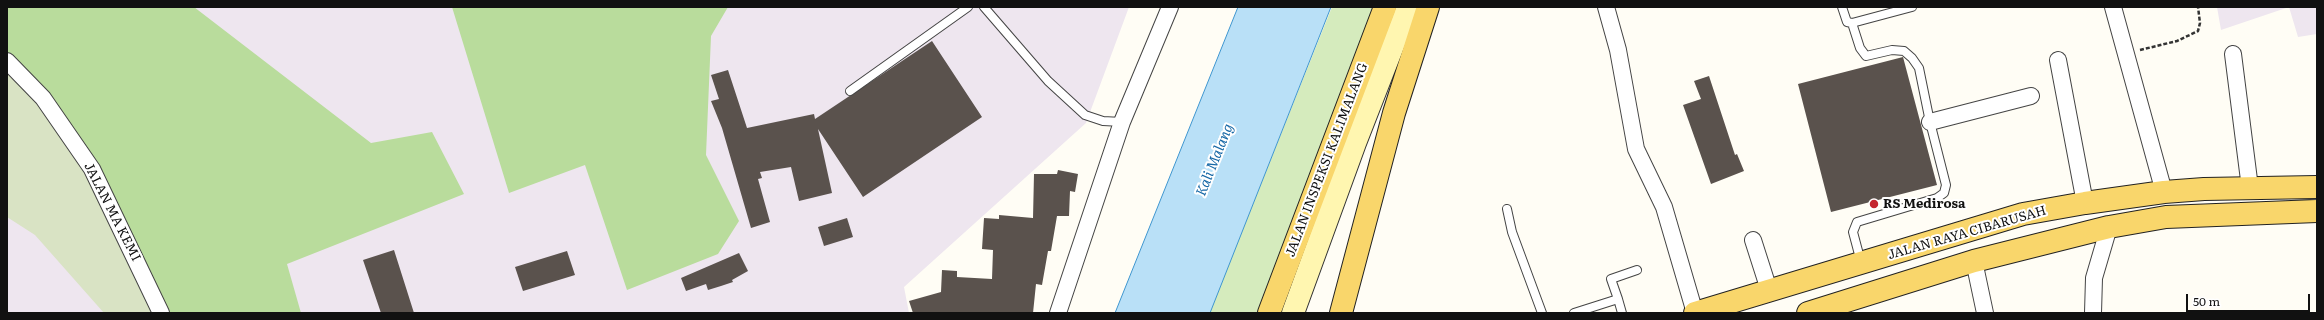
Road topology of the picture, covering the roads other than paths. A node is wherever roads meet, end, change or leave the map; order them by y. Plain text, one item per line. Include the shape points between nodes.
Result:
1 (968, 7) edge
2 (984, 7) edge
3 (1170, 7) edge
4 (1385, 7) edge
5 (1408, 7) edge
6 (1428, 7) edge
7 (1606, 7) edge
8 (1842, 7) edge
9 (1912, 7) edge
10 (2113, 7) edge
11 (1852, 23) junction
12 (2233, 54) dead end
13 (2058, 60) dead end
14 (7, 61) edge
15 (850, 91) dead end
16 (2031, 96) dead end
17 (1122, 122) junction
18 (1930, 122) junction
19 (2317, 187) edge
20 (2250, 188) junction
21 (2164, 192) junction
22 (2085, 203) junction
23 (1507, 209) dead end
24 (2317, 211) edge
25 (2109, 227) junction
26 (1753, 240) dead end
27 (1974, 261) junction
28 (1861, 263) junction
29 (1637, 270) dead end
30 (1769, 290) junction
31 (1618, 299) junction
32 (1815, 312) edge
33 (160, 313) edge
34 (1058, 313) edge
35 (1268, 313) edge
36 (1293, 313) edge
37 (1341, 313) edge
38 (1542, 313) edge
39 (1574, 313) edge
40 (1622, 313) edge
41 (1695, 313) edge
42 (1985, 313) edge
43 (2093, 313) edge

1 - 15 lane
2 - 17 lane via 1048,81 1085,116 1103,121
3 - 17 street
4 - 35 main road, JALAN INSPEKSI KALIMALANG
5 - 36 main road
6 - 37 main road via 1394,114
7 - 41 street via 1618,50 1636,149 1664,207
8 - 11 lane via 1847,22
9 - 11 lane
10 - 21 street
11 - 18 lane via 1860,48 1866,56 1892,50 1904,51 1912,58 1919,68
12 - 20 street
13 - 22 street
14 - 33 street, JALAN MA KEMI via 43,98 92,169
16 - 18 street
17 - 34 street
18 - 28 lane via 1945,176 1944,193 1937,198 1857,222 1853,232
19 - 20 main road, JALAN RAYA CIBARUSAH
20 - 21 main road, JALAN RAYA CIBARUSAH
21 - 22 main road, JALAN RAYA CIBARUSAH
22 - 28 main road, JALAN RAYA CIBARUSAH via 2023,214
23 - 38 lane via 1512,232
24 - 25 main road via 2166,217
25 - 27 main road
25 - 43 street via 2094,278
26 - 30 street
27 - 32 main road
27 - 42 street
28 - 30 main road, JALAN RAYA CIBARUSAH
29 - 31 lane via 1611,279
30 - 41 main road, JALAN RAYA CIBARUSAH
31 - 39 lane
31 - 40 lane

